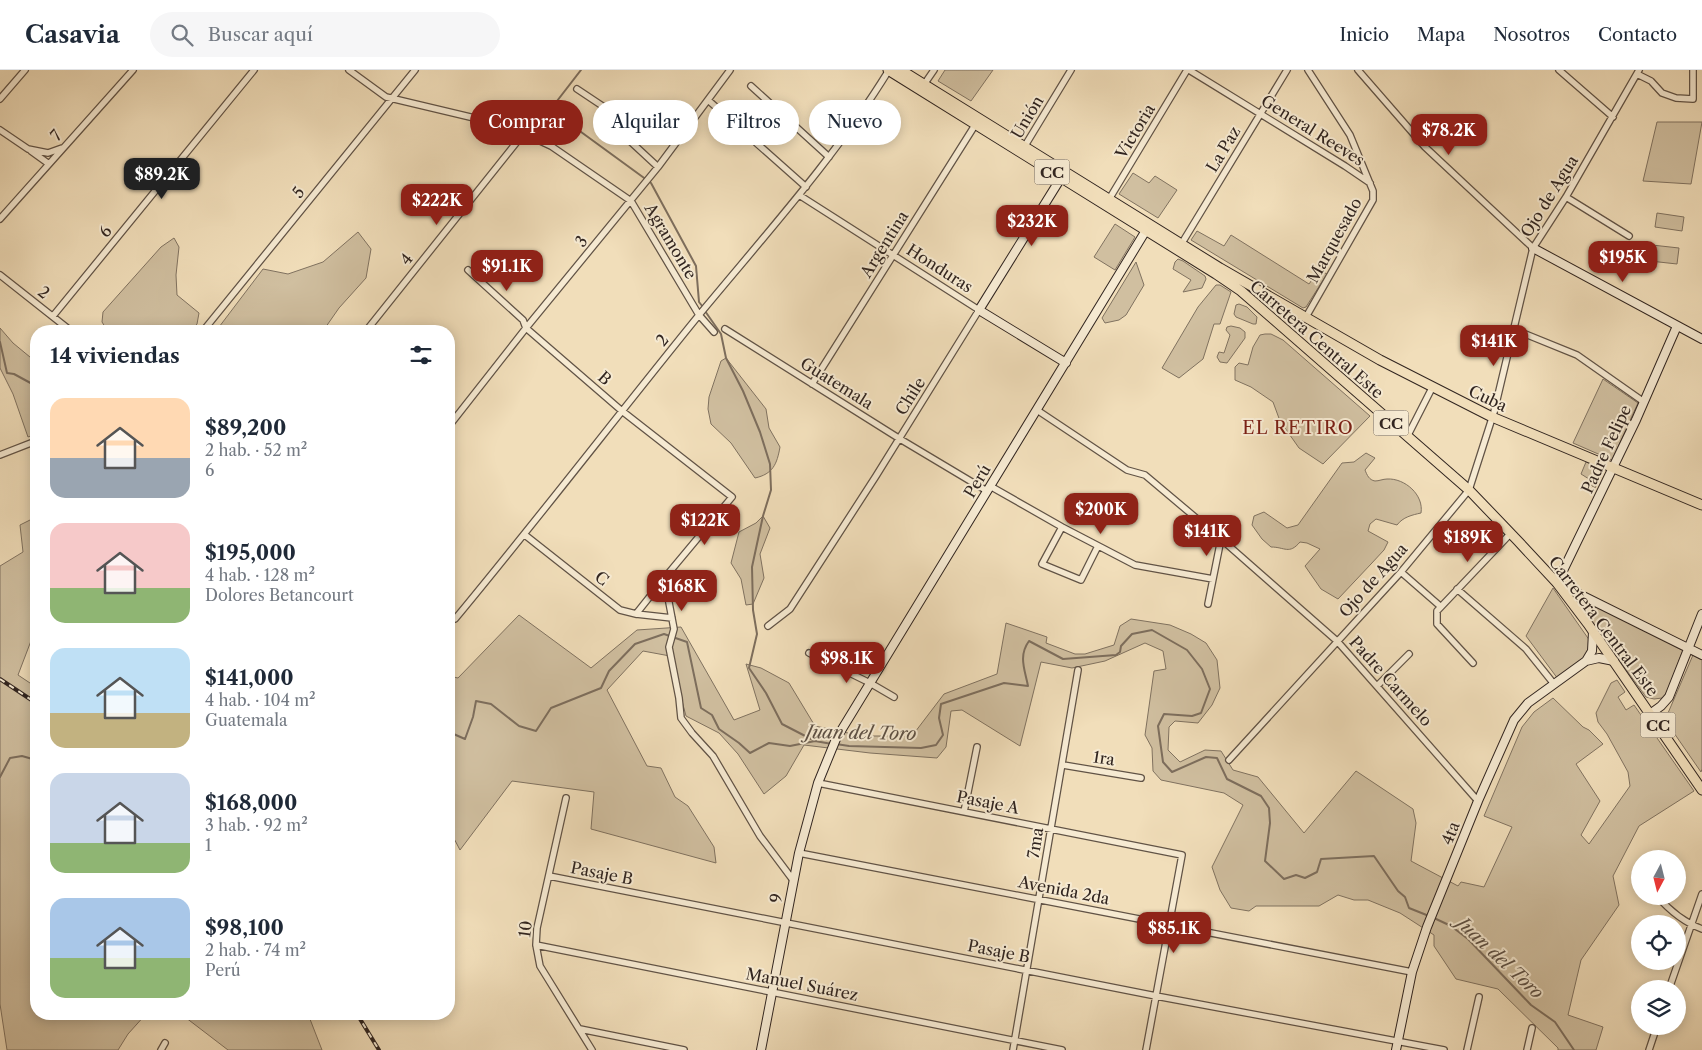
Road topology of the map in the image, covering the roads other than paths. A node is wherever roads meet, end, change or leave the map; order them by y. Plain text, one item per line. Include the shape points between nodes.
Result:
1 (25, 70) edge
2 (132, 70) edge
3 (254, 70) edge
4 (349, 70) edge
5 (415, 70) edge
6 (730, 70) edge
7 (889, 70) edge
8 (901, 70) edge
9 (934, 70) edge
10 (1071, 70) edge
11 (1188, 70) edge
12 (1287, 70) edge
13 (1308, 70) edge
14 (1358, 70) edge
15 (1559, 70) edge
16 (1693, 70) edge
17 (1638, 72) edge
18 (751, 86) dead end
19 (922, 87) junction
20 (577, 89) dead end
21 (393, 98) junction
22 (0, 99) edge
23 (708, 100) joint
24 (1260, 114) junction
25 (470, 117) edge
26 (1613, 117) junction
27 (978, 121) junction
28 (0, 130) edge
29 (514, 145) edge
30 (549, 145) edge
31 (759, 145) edge
32 (64, 147) junction
33 (28, 149) junction
34 (1023, 150) junction
35 (828, 157) junction
36 (49, 164) junction
37 (658, 167) junction
38 (1063, 175) junction
39 (1370, 183) junction
40 (806, 187) junction
41 (799, 195) junction
42 (1566, 197) junction
43 (631, 201) junction
44 (1107, 202) junction
45 (0, 219) edge
46 (1146, 231) junction
47 (1629, 236) dead end
48 (1182, 243) junction
49 (1533, 248) junction
50 (894, 254) junction
51 (468, 270) dead end
52 (0, 275) edge
53 (1245, 282) joint
54 (1264, 294) junction
55 (1277, 301) junction
56 (1257, 305) junction
57 (979, 310) junction
58 (700, 315) junction
59 (53, 316) junction
60 (1269, 316) junction
61 (1306, 317) junction
62 (64, 325) edge
63 (208, 325) edge
64 (371, 325) edge
65 (1677, 326) junction
66 (526, 328) junction
67 (724, 329) dead end
68 (1513, 329) junction
69 (714, 332) dead end
70 (1702, 339) edge
71 (1066, 363) junction
72 (812, 384) junction
73 (1432, 388) junction
74 (1644, 402) junction
75 (1037, 410) junction
76 (622, 411) junction
77 (1492, 417) junction
78 (455, 418) edge
79 (1407, 437) junction
80 (900, 439) junction
81 (30, 442) edge
82 (0, 454) edge
83 (1613, 467) junction
84 (989, 489) junction
85 (1469, 490) junction
86 (1702, 505) edge
87 (1062, 527) junction
88 (1511, 533) junction
89 (525, 536) junction
90 (1221, 539) junction
91 (1098, 546) junction
92 (1401, 572) junction
93 (667, 575) junction
94 (1213, 579) junction
95 (1557, 583) junction
96 (1457, 589) junction
97 (1208, 604) dead end
98 (1440, 606) junction
99 (636, 614) junction
100 (1702, 614) edge
101 (672, 618) junction
102 (455, 620) edge
103 (768, 626) dead end
104 (1593, 632) junction
105 (1337, 641) junction
106 (1688, 648) junction
107 (809, 653) dead end
108 (1410, 654) dead end
109 (1702, 655) edge
110 (1614, 660) junction
111 (1586, 661) junction
112 (1473, 663) dead end
113 (1078, 670) dead end
114 (870, 683) junction
115 (1554, 684) junction
116 (1377, 686) junction
117 (894, 697) dead end
118 (1650, 714) junction
119 (976, 747) dead end
120 (829, 753) joint
121 (1229, 760) dead end
122 (1063, 765) junction
123 (1141, 778) dead end
124 (818, 783) junction
125 (1702, 790) edge
126 (566, 798) dead end
127 (1478, 801) junction
128 (964, 812) junction
129 (1051, 828) junction
130 (799, 853) junction
131 (549, 876) junction
132 (794, 880) junction
133 (1702, 894) edge
134 (1040, 898) junction
135 (1665, 905) edge
136 (786, 923) junction
137 (1169, 924) junction
138 (1690, 925) junction
139 (1702, 930) edge
140 (536, 946) junction
141 (1028, 970) junction
142 (1412, 972) junction
143 (1672, 980) edge
144 (772, 992) junction
145 (1156, 996) junction
146 (1478, 998) dead end
147 (1532, 1028) dead end
148 (580, 1029) junction
149 (1654, 1035) edge
150 (1015, 1040) junction
151 (1398, 1041) junction
152 (165, 1043) dead end
153 (161, 1050) edge
154 (592, 1050) edge
155 (684, 1050) edge
156 (761, 1050) edge
157 (1013, 1050) edge
158 (1062, 1050) edge
159 (1146, 1050) edge
160 (1396, 1050) edge
161 (1444, 1050) edge
162 (1468, 1050) edge
163 (1527, 1050) edge
164 (1649, 1050) edge

1 - 22 street
2 - 32 street, 7
3 - 59 street, 6
4 - 21 street, Agramonte via 386,97
5 - 21 street, 5
6 - 23 street, 3
7 - 19 main road, Carretera Central Este / CC
7 - 35 street, 2 via 862,113
8 - 19 main road, Carretera Central Este / CC
9 - 19 street
10 - 34 street, Unión
11 - 24 street, General Reeves
11 - 44 street, Victoria
12 - 24 street, La Paz
13 - 39 street, Marquesado via 1350,135
14 - 49 street via 1425,147
15 - 26 street
16 - 17 street via 1693,99 1662,93
17 - 26 street, Ojo de Agua
18 - 35 street
19 - 27 main road, Carretera Central Este / CC
20 - 37 street via 613,113 631,142
21 - 25 street, Agramonte
21 - 63 street, 5
23 - 37 street, 3
24 - 39 street, General Reeves
24 - 48 street, La Paz
26 - 42 street, Ojo de Agua
27 - 34 main road, Carretera Central Este / CC
27 - 50 street, Argentina
28 - 33 street
29 - 64 street, 4
30 - 43 street, Agramonte
31 - 40 street
32 - 33 street via 48,152
32 - 36 street, 7
33 - 36 street
34 - 38 main road, Carretera Central Este / CC
35 - 40 street, 2
36 - 45 street, 7
37 - 43 street, 3
38 - 44 main road, Carretera Central Este / CC
38 - 57 street, Chile
39 - 61 street, Marquesado via 1373,200
40 - 41 street, 2
41 - 50 street, Honduras
41 - 58 street, 2
42 - 47 street
42 - 49 street, Ojo de Agua
43 - 58 street, Agramonte
43 - 66 street, 3
44 - 46 main road, Carretera Central Este / CC
46 - 48 main road, Carretera Central Este / CC
46 - 56 main road, Carretera Central Este / CC via 1216,274
46 - 71 street, Perú
48 - 53 main road, Carretera Central Este / CC
49 - 65 street
49 - 68 street, Ojo de Agua
50 - 57 street, Honduras
50 - 72 street, Argentina
51 - 66 street, B via 523,320
52 - 59 street, 2
53 - 54 main road, Cuba / CC
54 - 55 main road, Cuba / CC
54 - 56 main road
55 - 60 main road
55 - 61 main road, Cuba / CC
56 - 60 main road, Carretera Central Este / CC
57 - 71 street, Honduras
57 - 80 street, Chile
58 - 69 street, Agramonte
58 - 76 street, 2
59 - 62 street, 2
60 - 79 main road, Carretera Central Este / CC
61 - 73 main road, Cuba / CC
65 - 70 street
65 - 74 street, Padre Felipe
66 - 76 street, B
66 - 78 street, 3
67 - 72 street, Guatemala
68 - 74 street via 1577,355
68 - 77 street, Ojo de Agua
71 - 75 street, Perú
72 - 80 street, Guatemala
73 - 77 main road, Cuba / CC
73 - 79 street
74 - 83 street, Padre Felipe
75 - 84 street, Perú
75 - 90 street, Padre Carmelo via 1126,470 1145,475
76 - 89 street, 2
76 - 93 street, B via 732,497
77 - 83 main road, Cuba / CC
77 - 85 street, Ojo de Agua
79 - 85 main road, Carretera Central Este / CC
80 - 84 street, Guatemala
80 - 103 street, Chile via 790,609
81 - 82 street
83 - 86 main road, Cuba / CC
83 - 95 street, Padre Felipe
84 - 87 street, Guatemala
84 - 114 street, Perú
85 - 88 main road, Carretera Central Este / CC
85 - 92 street, Ojo de Agua
87 - 91 street, Guatemala
87 - 91 street via 1042,564 1081,580
88 - 95 main road, Carretera Central Este / CC
88 - 96 street
89 - 99 street, C via 620,610
89 - 102 street, 2
90 - 94 street
90 - 105 street, Padre Carmelo
91 - 94 street, Guatemala via 1135,565
92 - 98 street
92 - 105 street, Ojo de Agua
93 - 99 street
93 - 101 street
94 - 97 street
95 - 104 main road, Carretera Central Este / CC
95 - 106 street
96 - 98 street
96 - 115 street via 1526,649
98 - 112 street via 1437,624
99 - 101 street, C
100 - 106 street
101 - 132 street via 674,633 669,647 681,718 713,756 760,836
104 - 110 main road, Carretera Central Este / CC
104 - 111 street via 1592,651
105 - 116 street, Padre Carmelo
105 - 121 street, Ojo de Agua
106 - 109 street
106 - 118 street via 1669,697
107 - 114 street
108 - 116 street
110 - 111 street via 1599,658
110 - 118 main road, Carretera Central Este / CC
111 - 115 street, 4ta
113 - 122 street, 7ma
114 - 117 street
114 - 120 street, Perú
115 - 127 street, 4ta via 1528,703 1514,720
116 - 127 street, Padre Carmelo
118 - 125 main road, Carretera Central Este / CC
119 - 128 street
120 - 124 street, 9
122 - 123 street, 1ra
122 - 129 street, 7ma
124 - 128 street, Pasaje A
124 - 130 street, 9
126 - 131 street, 10
127 - 142 street, 4ta via 1426,926
128 - 129 street, Pasaje A
129 - 134 street, 7ma
129 - 137 street, Pasaje A via 1182,855
130 - 132 street, 9
130 - 134 street, Avenida 2da
131 - 136 street, Pasaje B
131 - 140 street, 10
132 - 136 street, 9
133 - 138 street
134 - 137 street, Avenida 2da
134 - 141 street, 7ma
135 - 138 street
136 - 141 street, Pasaje B
136 - 144 street, 9
137 - 142 street, Avenida 2da
137 - 145 street
138 - 139 street
138 - 143 street
140 - 144 street, Manuel Suárez
140 - 148 street, 10 via 540,966
141 - 145 street, Pasaje B
141 - 150 street, 7ma
142 - 151 street, 4ta
144 - 150 street, Manuel Suárez
144 - 156 street, 9
145 - 151 street, Pasaje B
145 - 159 street
146 - 162 street
147 - 163 street
148 - 154 street, 10
148 - 155 street
149 - 164 street
150 - 157 street, 7ma
150 - 158 street, Manuel Suárez
151 - 160 street, 4ta
151 - 161 street, Pasaje B
152 - 153 street

